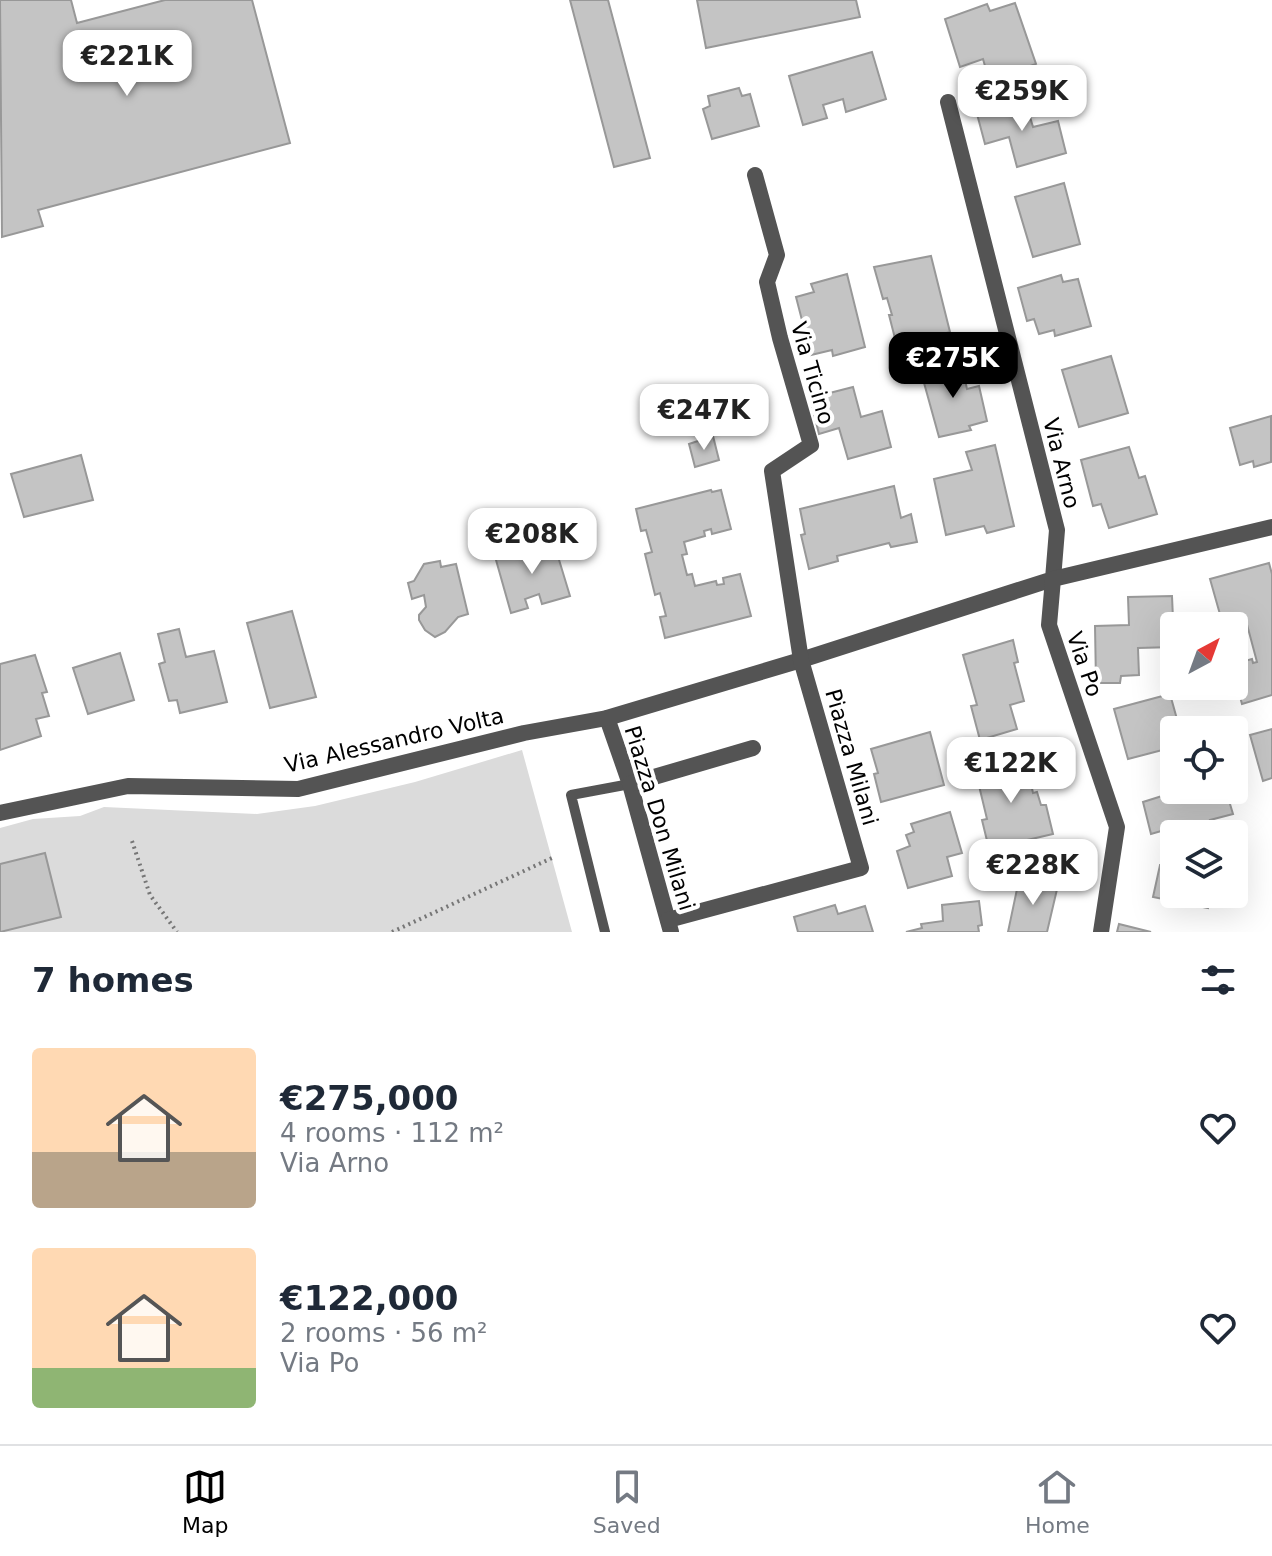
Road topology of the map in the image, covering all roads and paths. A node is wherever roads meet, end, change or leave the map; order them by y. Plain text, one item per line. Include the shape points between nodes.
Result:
1 (948, 102) dead end
2 (755, 175) dead end
3 (1272, 527) edge
4 (1053, 579) junction
5 (801, 660) junction
6 (607, 718) junction
7 (753, 748) dead end
8 (630, 784) junction
9 (0, 813) edge
10 (132, 841) dead end
11 (552, 858) dead end
12 (670, 926) edge
13 (177, 932) edge
14 (392, 932) edge
15 (605, 932) edge
16 (1101, 932) edge

1 - 4 street, Via Arno via 1057,530
2 - 5 street, Via Ticino via 777,255 767,282 811,445 772,471
3 - 4 street
4 - 5 street
4 - 16 street, Via Po via 1049,625 1117,827
5 - 6 street
5 - 12 street, Piazza Milani via 861,868
6 - 8 street, Piazza Don Milani
6 - 9 street, Via Alessandro Volta via 298,789 128,786
7 - 8 street
8 - 12 street, Piazza Don Milani
8 - 15 lane via 571,795
10 - 13 path via 150,895
11 - 14 path

